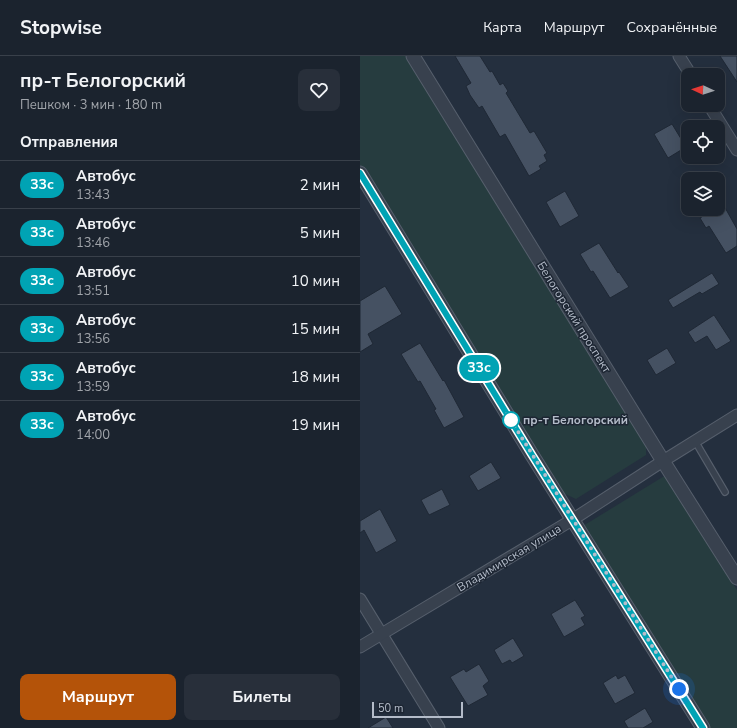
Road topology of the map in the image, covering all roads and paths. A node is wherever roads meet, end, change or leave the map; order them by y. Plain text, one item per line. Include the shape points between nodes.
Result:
1 (413, 56) edge
2 (679, 56) edge
3 (687, 68) edge
4 (713, 112) edge
5 (737, 150) edge
6 (362, 182) edge
7 (737, 415) edge
8 (696, 441) junction
9 (663, 461) junction
10 (725, 492) dead end
11 (572, 520) junction
12 (737, 578) edge
13 (360, 599) edge
14 (381, 634) junction
15 (360, 647) edge
16 (439, 728) edge
17 (703, 728) edge

1 - 9 street, Белогорский проспект
2 - 3 street
4 - 5 street
6 - 11 street
7 - 8 street, Владимирская улица
8 - 9 street, Владимирская улица
8 - 10 lane
9 - 11 street, Владимирская улица
9 - 12 street, Белогорский проспект
11 - 14 street, Владимирская улица
11 - 17 street
13 - 14 street
14 - 15 street, Владимирская улица
14 - 16 street

